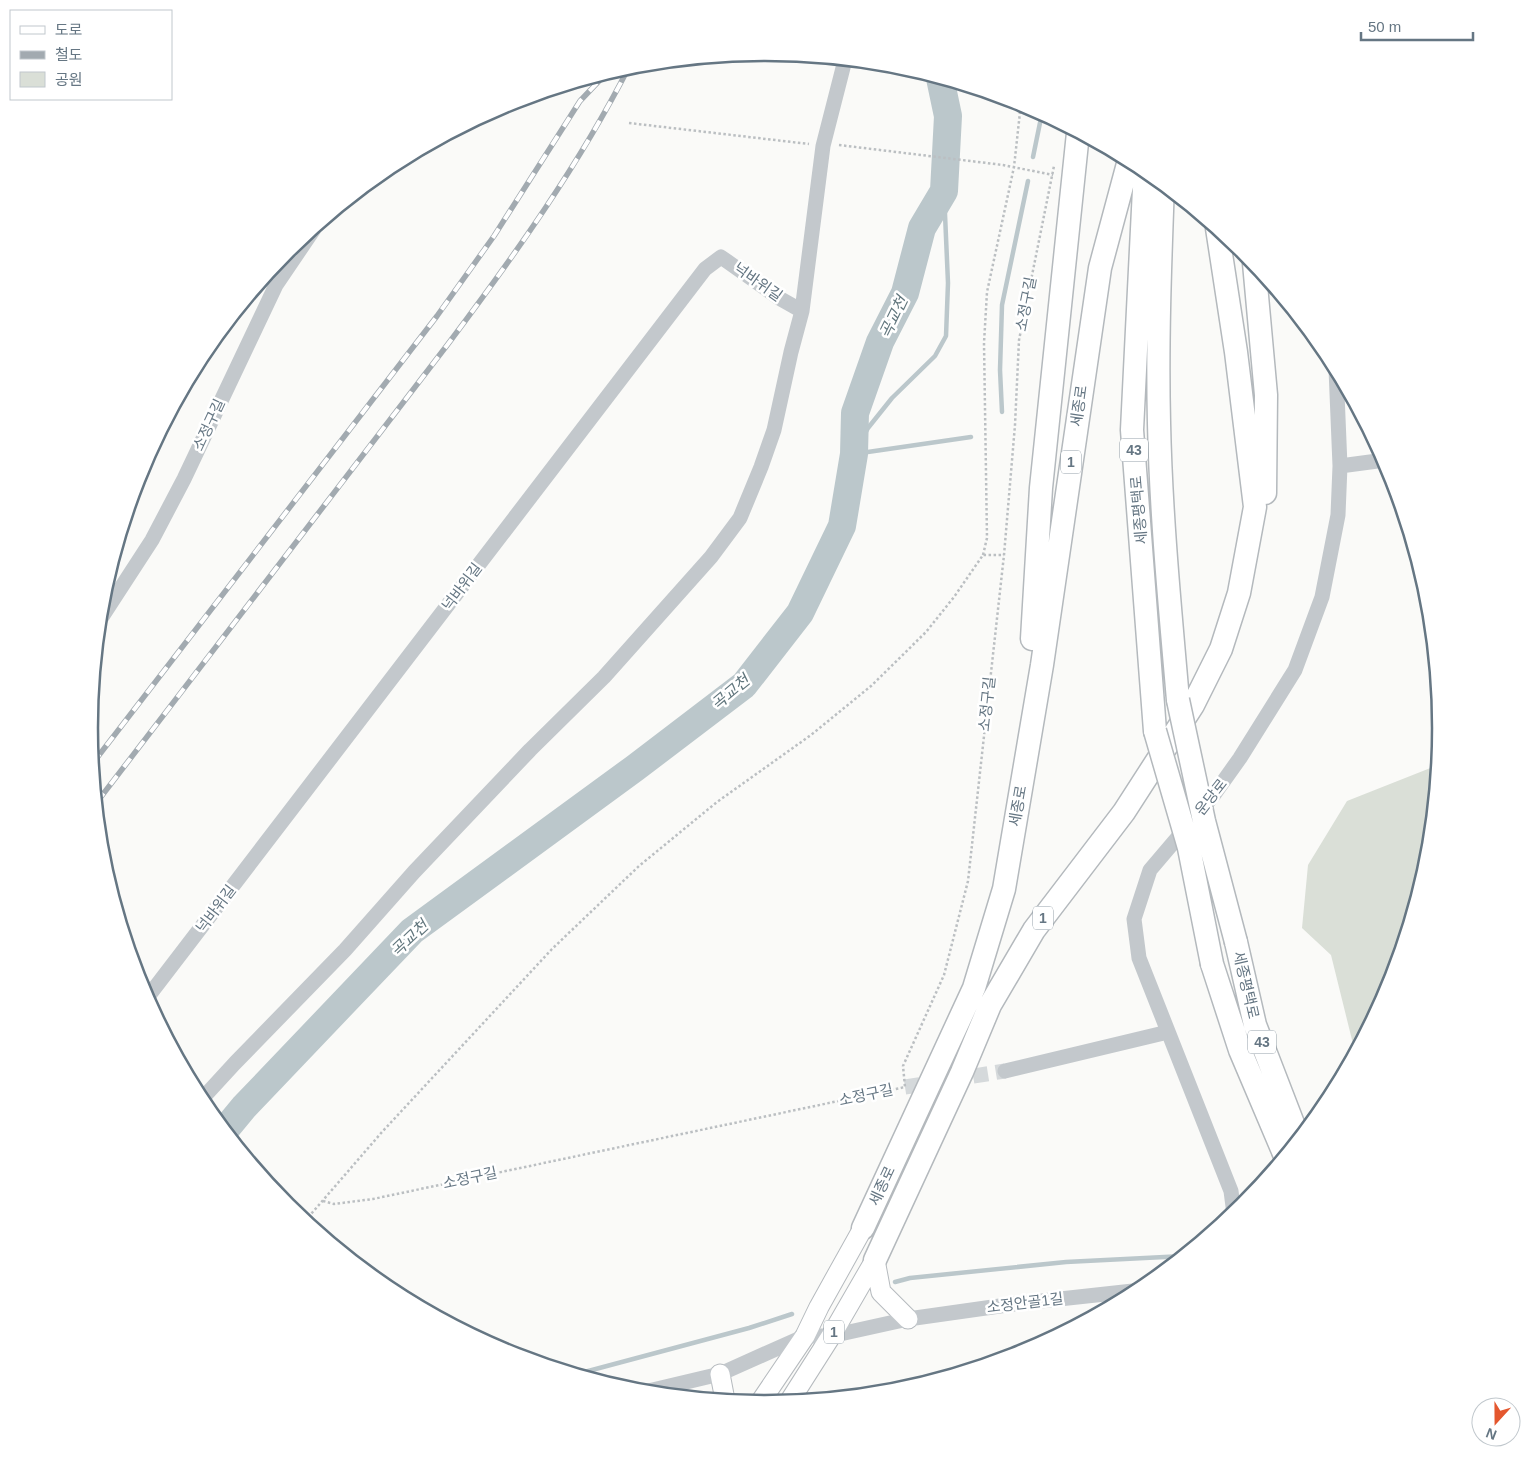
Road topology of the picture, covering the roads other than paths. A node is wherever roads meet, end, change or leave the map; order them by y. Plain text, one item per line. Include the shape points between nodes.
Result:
1 (845, 66) edge
2 (1077, 139) edge
3 (1127, 168) edge
4 (1145, 180) edge
5 (1163, 192) edge
6 (1219, 240) edge
7 (297, 254) edge
8 (1255, 276) edge
9 (802, 311) junction
10 (1337, 385) edge
11 (1377, 461) edge
12 (1340, 466) junction
13 (1239, 593) junction
14 (110, 605) edge
15 (1025, 767) junction
16 (152, 991) edge
17 (1168, 1032) junction
18 (1004, 1071) tunnel mouth
19 (207, 1093) edge
20 (1297, 1133) edge
21 (1282, 1150) edge
22 (1233, 1204) edge
23 (863, 1228) joint
24 (875, 1260) junction
25 (1121, 1292) edge
26 (908, 1319) junction
27 (805, 1336) junction
28 (832, 1336) junction
29 (720, 1374) junction
30 (663, 1388) edge
31 (723, 1394) edge
32 (794, 1395) edge
33 (764, 1396) edge

1 - 9 street, 넉바위길 via 828,145
2 - 15 highway via 1041,488
3 - 15 highway, 세종로 / 1 via 1100,268
4 - 21 highway, 세종평택로 / 43, bridge via 1132,430 1156,731 1190,848 1212,964 1240,1050
5 - 20 highway, 세종평택로 / 43, bridge via 1159,424 1166,572 1178,700 1204,821 1255,1025
6 - 13 highway, 세종로 / 1 via 1255,507
7 - 14 street, 소정구길 via 276,285 152,540
8 - 13 highway via 1266,395 1265,511
9 - 16 street, 넉바위길 via 721,257 705,269
9 - 19 street, 넉바위길 via 774,430 764,458 740,518 711,557 604,677 414,872 346,950
10 - 12 street, 운당로
11 - 12 street
12 - 17 street, 운당로 via 1338,515 1322,598 1295,670 1213,796 1150,870 1134,919 1139,958
13 - 24 highway, 세종로 / 1 via 1221,649 1193,705 1124,812 1034,930 990,1005
15 - 23 highway, 세종로 / 1 via 1004,889 974,988
17 - 18 street
17 - 22 street, 운당로 via 1231,1191
23 - 27 main road, 세종로 / 1
24 - 26 main road via 881,1292
24 - 28 main road, 세종로 / 1
25 - 26 street, 소정안골1길
26 - 28 street, 소정안골1길
27 - 28 street, 소정안골1길
27 - 29 street
27 - 33 main road, 세종로 / 1
28 - 32 main road, 세종로 / 1
29 - 30 street
29 - 31 main road

